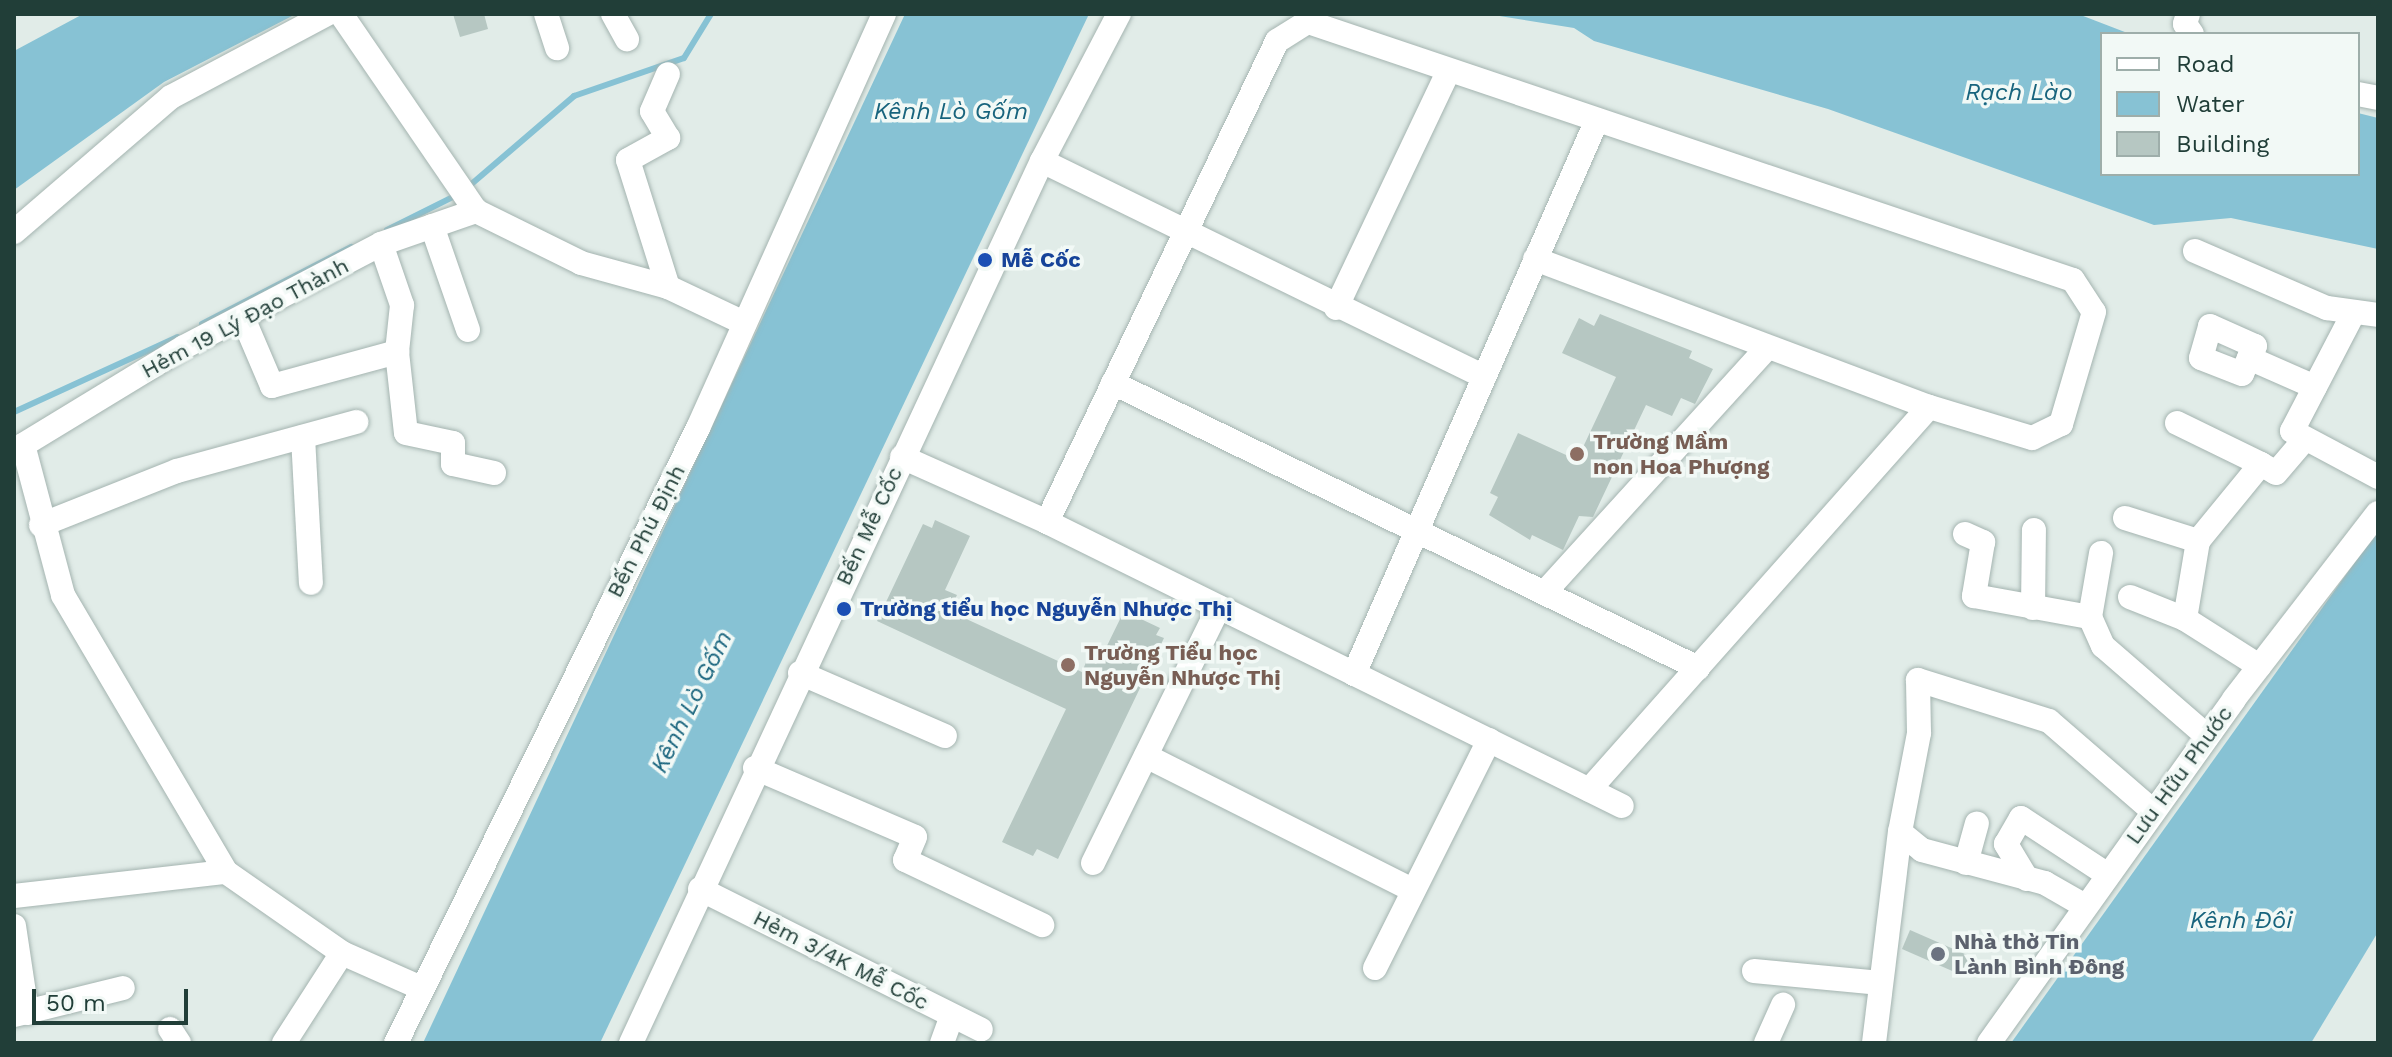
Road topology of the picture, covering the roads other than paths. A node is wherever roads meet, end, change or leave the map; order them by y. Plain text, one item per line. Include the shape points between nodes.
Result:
1 (327, 14) edge
2 (341, 14) edge
3 (546, 14) edge
4 (613, 14) edge
5 (884, 14) edge
6 (1119, 14) edge
7 (2188, 14) edge
8 (2191, 32) edge
9 (627, 39) dead end
10 (557, 48) dead end
11 (1449, 70) junction
12 (668, 74) dead end
13 (1597, 120) junction
14 (1042, 161) junction
15 (476, 211) junction
16 (432, 226) junction
17 (14, 232) edge
18 (1185, 233) junction
19 (381, 244) junction
20 (2195, 251) dead end
21 (1535, 259) junction
22 (668, 287) junction
23 (1336, 308) junction
24 (2366, 314) edge
25 (243, 318) junction
26 (744, 323) junction
27 (468, 330) dead end
28 (1766, 349) junction
29 (397, 352) junction
30 (2249, 358) dead end
31 (1484, 377) junction
32 (1113, 383) junction
33 (2315, 387) junction
34 (1929, 407) junction
35 (356, 422) dead end
36 (2177, 423) dead end
37 (303, 437) junction
38 (2305, 439) junction
39 (902, 457) junction
40 (2261, 464) junction
41 (494, 473) dead end
42 (2378, 477) edge
43 (2378, 513) edge
44 (2125, 518) dead end
45 (1047, 522) junction
46 (41, 525) junction
47 (1417, 530) junction
48 (2034, 530) dead end
49 (1965, 534) dead end
50 (2198, 541) junction
51 (2101, 553) dead end
52 (311, 583) dead end
53 (1544, 593) junction
54 (2130, 597) dead end
55 (1219, 607) junction
56 (2033, 608) junction
57 (2090, 617) junction
58 (2185, 619) junction
59 (2259, 666) junction
60 (1698, 668) junction
61 (800, 673) junction
62 (1354, 674) junction
63 (945, 736) dead end
64 (2207, 736) junction
65 (1489, 740) junction
66 (1146, 756) junction
67 (755, 768) junction
68 (1589, 790) junction
69 (1622, 806) dead end
70 (2153, 811) junction
71 (1977, 823) dead end
72 (1900, 832) junction
73 (1093, 863) dead end
74 (1966, 863) junction
75 (226, 872) junction
76 (2108, 875) junction
77 (2027, 879) junction
78 (700, 889) junction
79 (1412, 890) junction
80 (14, 896) edge
81 (2085, 906) junction
82 (1042, 925) dead end
83 (14, 926) edge
84 (342, 953) junction
85 (1375, 968) dead end
86 (1754, 971) dead end
87 (1880, 983) junction
88 (419, 987) junction
89 (123, 988) dead end
90 (1783, 1005) dead end
91 (20, 1014) edge
92 (952, 1016) junction
93 (981, 1030) dead end
94 (639, 1040) edge
95 (284, 1043) edge
96 (396, 1043) edge
97 (942, 1043) edge
98 (1766, 1043) edge
99 (1874, 1043) edge
100 (1989, 1043) edge

1 - 17 street via 171,97
2 - 15 street
3 - 10 street
4 - 9 street
5 - 26 street, Bến Phú Định
6 - 14 street, Bến Mễ Cốc
7 - 8 street via 2185,24
11 - 13 street
11 - 18 street via 1308,22 1277,41
11 - 23 street
12 - 22 street via 652,111 668,138 628,160
13 - 21 street
13 - 34 street via 2073,280 2094,312 2061,424 2032,438
14 - 18 street
14 - 39 street, Bến Mễ Cốc
15 - 16 street, Hẻm 19 Lý Đạo Thành
15 - 22 street via 581,263
16 - 19 street, Hẻm 19 Lý Đạo Thành
16 - 27 street
18 - 23 street
18 - 32 street
19 - 25 street, Hẻm 19 Lý Đạo Thành
19 - 29 street via 402,305
20 - 24 street via 2327,308
21 - 28 street
21 - 31 street
22 - 26 street
23 - 31 street
24 - 33 street
25 - 29 street via 272,386
25 - 46 street, Hẻm 19 Lý Đạo Thành via 23,445 40,495
26 - 88 street, Bến Phú Định
28 - 34 street
28 - 53 street
29 - 41 street via 406,433 453,443 453,464
30 - 33 street
31 - 47 street
32 - 45 street
32 - 47 street
33 - 38 street via 2292,431
34 - 60 street
35 - 37 street
36 - 40 street
37 - 46 street via 177,471
37 - 52 street
38 - 40 street via 2276,473
38 - 42 street
39 - 45 street
39 - 61 street, Bến Mễ Cốc
40 - 50 street
43 - 59 street, Lưu Hữu Phước
44 - 50 street
45 - 55 street
46 - 75 street via 63,595
47 - 53 street
47 - 62 street
48 - 56 street
49 - 56 street via 1983,542 1974,596
50 - 58 street
51 - 57 street
53 - 60 street
54 - 58 street
55 - 62 street
55 - 66 street
56 - 57 street
57 - 64 street via 2103,646
58 - 59 street
59 - 64 street, Lưu Hữu Phước
60 - 68 street
61 - 63 street
61 - 67 street, Bến Mễ Cốc
62 - 65 street
64 - 70 street, Lưu Hữu Phước
65 - 68 street
65 - 79 street
66 - 73 street
66 - 79 street
67 - 78 street, Bến Mễ Cốc
67 - 82 street via 915,837 905,860
68 - 69 street
70 - 72 street via 2049,721 1918,680 1919,733
70 - 76 street, Lưu Hữu Phước
71 - 74 street
72 - 74 street via 1922,850
72 - 87 street
74 - 77 street
75 - 80 street
75 - 84 street
76 - 77 street via 2021,818 2006,844
76 - 81 street, Lưu Hữu Phước
77 - 81 street
78 - 92 street, Hẻm 3/4K Mễ Cốc
78 - 94 street, Bến Mễ Cốc
79 - 85 street
81 - 100 street, Lưu Hữu Phước
83 - 91 street
84 - 88 street
84 - 95 street
86 - 87 street
87 - 99 street
88 - 96 street, Bến Phú Định
89 - 91 street
90 - 98 street
92 - 93 street, Hẻm 3/4K Mễ Cốc
92 - 97 street

